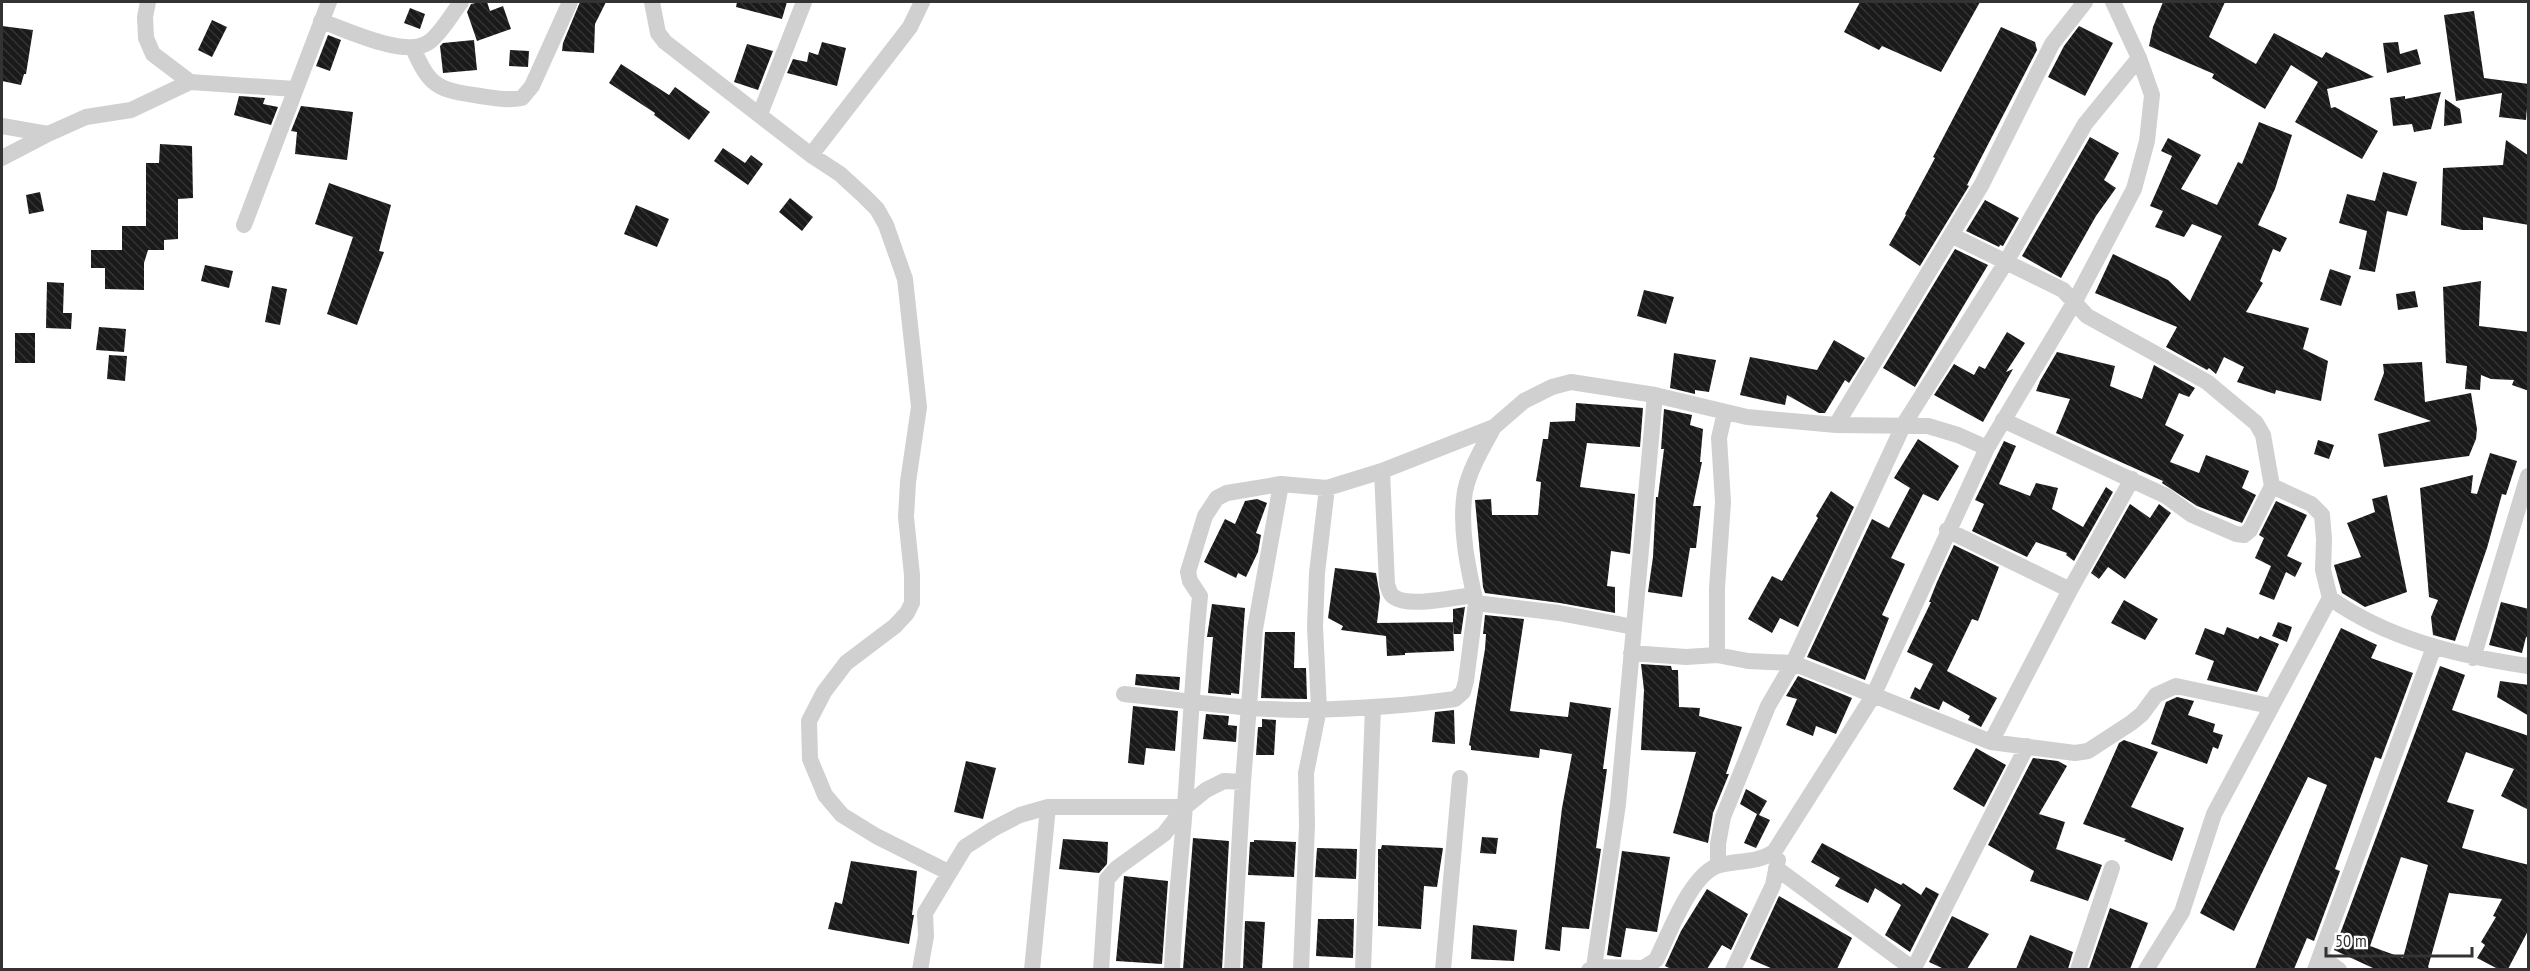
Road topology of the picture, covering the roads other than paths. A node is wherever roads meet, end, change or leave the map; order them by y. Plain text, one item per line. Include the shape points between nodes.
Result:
1 (148, 2) edge
2 (329, 2) edge
3 (461, 2) edge
4 (570, 2) edge
5 (652, 2) edge
6 (804, 2) edge
7 (922, 2) edge
8 (2085, 2) edge
9 (2113, 2) edge
10 (321, 21) junction
11 (413, 48) junction
12 (2139, 58) junction
13 (190, 82) junction
14 (295, 89) junction
15 (760, 114) junction
16 (2, 126) edge
17 (48, 134) junction
18 (811, 155) junction
19 (2, 158) edge
20 (244, 225) dead end
21 (1951, 235) junction
22 (2006, 261) junction
23 (2076, 301) junction
24 (1655, 395) junction
25 (1725, 412) junction
26 (2003, 420) junction
27 (1904, 424) junction
28 (1836, 425) junction
29 (1494, 427) junction
30 (1987, 448) junction
31 (1382, 471) junction
32 (2529, 476) edge
33 (2132, 479) junction
34 (1281, 484) junction
35 (2272, 486) junction
36 (1327, 488) junction
37 (1947, 530) junction
38 (2070, 590) junction
39 (2330, 598) junction
40 (1475, 599) junction
41 (1634, 627) junction
42 (2434, 647) junction
43 (1631, 653) junction
44 (1717, 655) junction
45 (2473, 658) junction
46 (1793, 663) junction
47 (2529, 666) edge
48 (1124, 694) dead end
49 (1873, 696) junction
50 (1190, 701) junction
51 (2270, 706) junction
52 (1249, 707) junction
53 (1373, 707) junction
54 (1319, 709) junction
55 (1991, 742) junction
56 (2027, 746) junction
57 (1460, 778) dead end
58 (1243, 782) junction
59 (1048, 807) junction
60 (1185, 807) junction
61 (1782, 843) junction
62 (1718, 865) junction
63 (1776, 868) junction
64 (2112, 868) dead end
65 (948, 872) junction
66 (2318, 963) edge
67 (1592, 968) edge
68 (920, 969) edge
69 (1032, 969) edge
70 (1101, 969) edge
71 (1172, 969) edge
72 (1233, 969) edge
73 (1301, 969) edge
74 (1363, 969) edge
75 (1443, 969) edge
76 (1733, 969) edge
77 (1913, 969) edge
78 (2078, 969) edge
79 (2146, 969) edge
80 (2339, 969) edge

1 - 13 street via 146,38 153,54
2 - 10 street
3 - 11 street via 427,44
4 - 11 street via 532,86 522,98 510,100 445,91 429,77
5 - 15 street via 658,33 665,42
6 - 15 street
7 - 18 street via 910,27
8 - 21 street via 2052,44 1982,184
9 - 12 street
10 - 11 street via 359,36
10 - 14 street
12 - 22 street via 2085,124
12 - 23 street via 2152,95 2147,141 2134,189
13 - 14 street
13 - 17 street via 131,110 86,117
14 - 20 street
15 - 18 street
16 - 17 street
17 - 19 street
18 - 65 street via 840,174 877,209 886,225 905,279 919,407 906,517 912,603 895,626 846,663 824,692 809,721 810,759 825,795 842,815
21 - 22 street
21 - 28 street
22 - 23 street via 2063,290
22 - 27 street
23 - 26 street
23 - 35 street via 2087,316 2207,382 2256,423 2263,435
24 - 25 street
24 - 29 street via 1571,382 1524,401
24 - 41 street
25 - 28 street
25 - 44 street via 1719,438 1723,502
26 - 30 street
26 - 33 street
27 - 28 street
27 - 30 street via 1928,426
27 - 46 street
29 - 31 street
29 - 40 street via 1476,461 1464,501 1464,533
30 - 37 street
31 - 36 street
31 - 40 street via 1390,593 1412,602
32 - 45 street
33 - 35 street via 2192,515 2244,535
33 - 38 street
34 - 36 street
34 - 50 street via 1227,492 1217,498 1205,516 1188,572 1200,596
34 - 52 street via 1255,629
35 - 39 street via 2311,504 2322,515 2323,570
36 - 54 street via 1315,627
37 - 38 street
37 - 49 street
38 - 55 street
39 - 42 street via 2353,615
39 - 51 street
40 - 41 street
40 - 53 street via 1466,681 1460,697
41 - 43 street
42 - 45 street
42 - 66 street
43 - 44 street
43 - 67 street via 1618,804
44 - 46 street
45 - 47 street
46 - 49 street
46 - 62 street via 1768,706 1723,817
48 - 50 street
49 - 55 street
49 - 61 street
50 - 52 street
50 - 60 street
51 - 56 street via 2176,686 2156,695 2142,714 2088,751 2075,753
51 - 79 street via 2214,814 2182,912
52 - 54 street
52 - 58 street
53 - 54 street
53 - 74 street
54 - 73 street via 1306,773
55 - 56 street
56 - 77 street
57 - 75 street
58 - 60 street via 1224,781
58 - 72 street
59 - 60 street
59 - 65 street via 993,829 965,848
59 - 69 street
60 - 70 street via 1164,834 1107,879
60 - 71 street
61 - 62 street via 1763,859
61 - 63 street
62 - 67 street via 1695,884 1656,960 1643,968
63 - 76 street via 1773,885
63 - 77 street
64 - 78 street
65 - 68 street via 925,913 926,936
66 - 80 street

